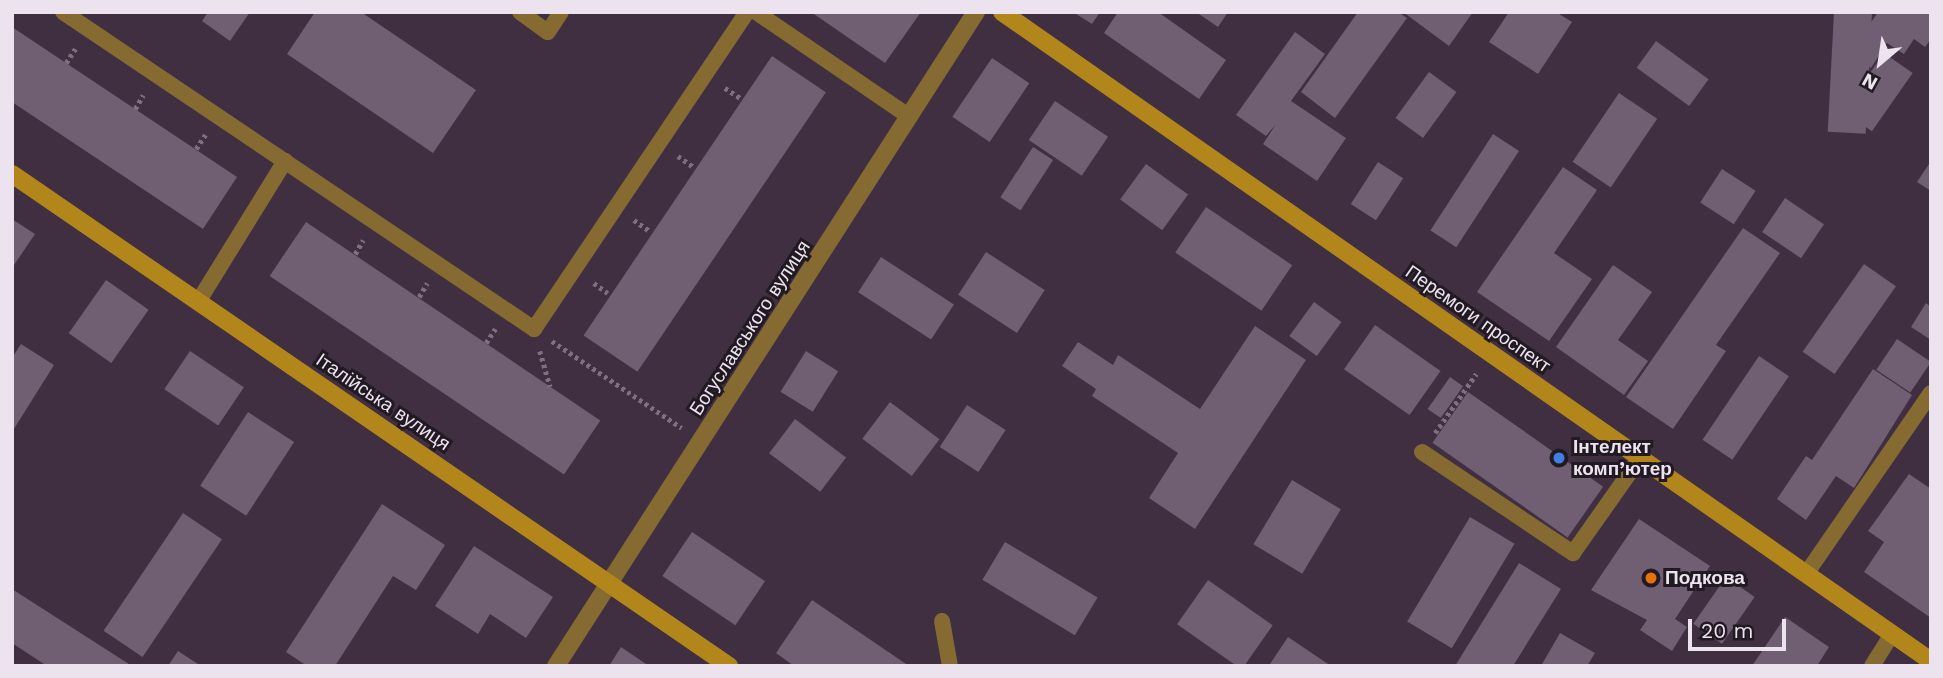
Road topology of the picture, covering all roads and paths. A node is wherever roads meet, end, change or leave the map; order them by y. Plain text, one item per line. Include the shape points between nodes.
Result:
1 (63, 12) edge
2 (520, 12) edge
3 (561, 12) edge
4 (747, 12) edge
5 (756, 12) edge
6 (976, 12) edge
7 (1002, 12) edge
8 (909, 117) junction
9 (285, 161) junction
10 (12, 174) edge
11 (198, 302) junction
12 (534, 329) junction
13 (1490, 353) junction
14 (551, 387) dead end
15 (1931, 393) edge
16 (702, 442) junction
17 (1422, 452) joint
18 (1640, 458) junction
19 (1807, 574) junction
20 (611, 584) junction
21 (942, 621) dead end
22 (1892, 634) junction
23 (1931, 661) edge
24 (556, 666) edge
25 (729, 666) edge
26 (950, 666) edge
27 (1872, 666) edge

1 - 9 lane
2 - 3 lane via 548,32
4 - 12 lane
5 - 8 lane
6 - 8 street, Богуславського вулиця
7 - 13 street, Перемоги проспект
8 - 16 street, Богуславського вулиця
9 - 11 lane
9 - 12 lane
10 - 11 street, Італійська вулиця
11 - 20 street, Італійська вулиця
12 - 14 path
12 - 16 path
13 - 17 path
13 - 18 street, Перемоги проспект
15 - 19 lane
16 - 20 street, Богуславського вулиця
17 - 18 lane via 1573,554
18 - 19 street, Перемоги проспект
19 - 22 street, Перемоги проспект
20 - 24 street, Богуславського вулиця
20 - 25 street, Італійська вулиця
21 - 26 lane
22 - 23 street, Перемоги проспект
22 - 27 lane

